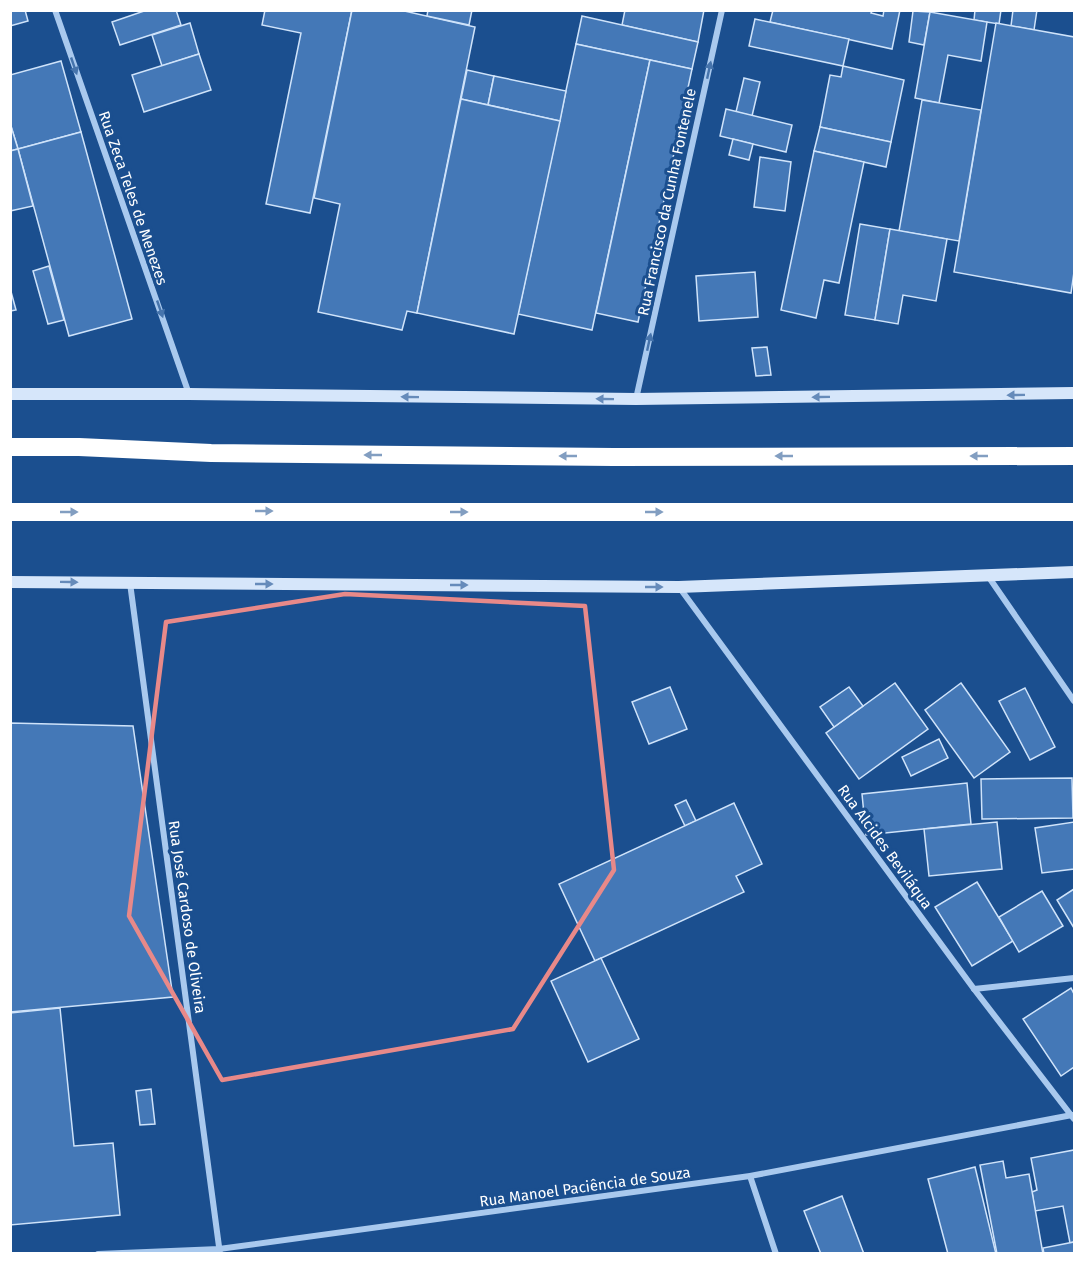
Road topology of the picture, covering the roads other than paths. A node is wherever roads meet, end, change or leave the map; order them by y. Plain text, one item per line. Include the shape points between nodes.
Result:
1 (55, 10) edge
2 (722, 10) edge
3 (1074, 393) edge
4 (10, 394) edge
5 (189, 394) junction
6 (636, 399) junction
7 (10, 447) edge
8 (1074, 456) edge
9 (10, 512) edge
10 (1074, 512) edge
11 (1074, 572) edge
12 (988, 576) junction
13 (10, 582) edge
14 (130, 583) junction
15 (679, 587) junction
16 (1074, 701) edge
17 (1074, 978) edge
18 (974, 989) junction
19 (1073, 1117) edge
20 (750, 1176) junction
21 (220, 1251) edge
22 (98, 1254) edge
23 (776, 1254) edge

1 -> 5 street, Rua Zeca Teles de Menezes
6 -> 2 street, Rua Francisco da Cunha Fontenele
3 -> 6 main road
4 - 5 main road
6 -> 5 main road
8 -> 7 highway via 223,454
9 -> 10 highway
11 - 12 main road
12 - 15 main road
12 - 16 street
13 -> 14 main road
14 -> 15 main road
14 - 21 street, Rua José Cardoso de Oliveira
15 - 18 street, Rua Alcides Beviláqua
17 - 18 street
18 - 19 street, Rua Alcides Beviláqua
19 - 20 street, Rua Manoel Paciência de Souza
20 - 21 street, Rua Manoel Paciência de Souza
20 - 23 street
21 - 22 street, Rua Manoel Paciência de Souza

